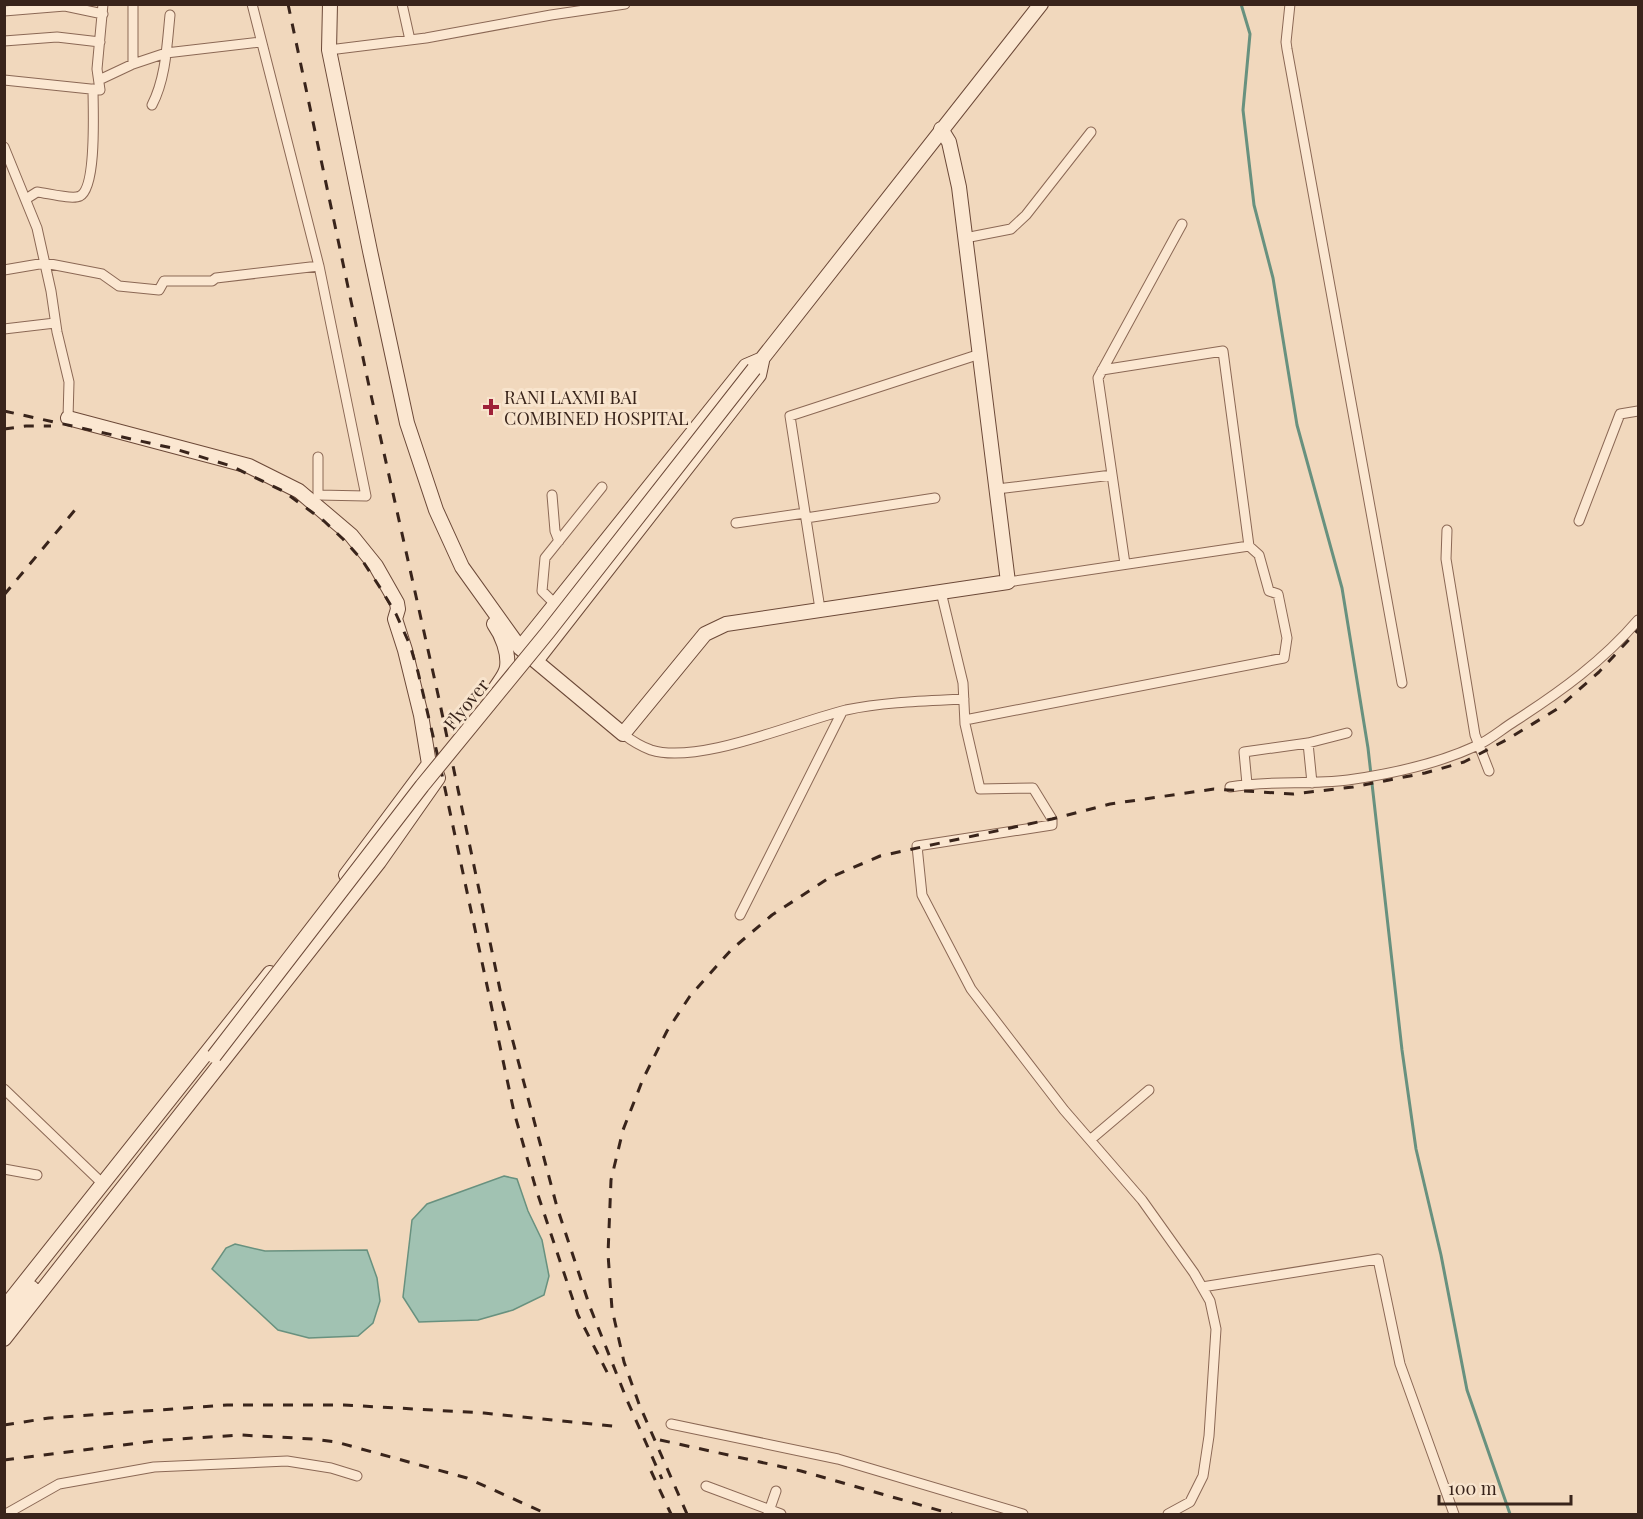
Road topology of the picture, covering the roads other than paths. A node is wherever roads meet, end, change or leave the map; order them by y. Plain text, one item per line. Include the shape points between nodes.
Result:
1 (133, 4) edge
2 (252, 4) edge
3 (330, 4) edge
4 (402, 4) edge
5 (545, 4) edge
6 (625, 4) edge
7 (1041, 4) edge
8 (1290, 4) edge
9 (103, 9) edge
10 (4, 11) edge
11 (170, 15) dead end
12 (551, 15) junction
13 (410, 40) junction
14 (4, 41) edge
15 (100, 42) junction
16 (261, 42) junction
17 (329, 50) junction
18 (166, 53) junction
19 (134, 64) junction
20 (4, 80) edge
21 (99, 80) junction
22 (93, 89) junction
23 (152, 105) dead end
24 (941, 129) junction
25 (1091, 132) dead end
26 (4, 147) edge
27 (26, 199) junction
28 (1182, 224) dead end
29 (965, 238) junction
30 (45, 263) junction
31 (320, 266) junction
32 (4, 270) edge
33 (55, 322) junction
34 (4, 329) edge
35 (980, 354) junction
36 (758, 364) junction
37 (1102, 370) junction
38 (1638, 411) edge
39 (69, 417) joint
40 (418, 455) junction
41 (318, 457) dead end
42 (1112, 475) junction
43 (602, 487) dead end
44 (997, 489) junction
45 (552, 495) dead end
46 (935, 498) dead end
47 (805, 515) junction
48 (1579, 521) dead end
49 (736, 523) dead end
50 (1448, 530) dead end
51 (559, 541) junction
52 (1250, 546) junction
53 (1125, 564) junction
54 (1008, 582) junction
55 (941, 592) junction
56 (555, 604) junction
57 (820, 609) junction
58 (1638, 620) edge
59 (520, 648) junction
60 (536, 661) junction
61 (1402, 683) dead end
62 (964, 699) junction
63 (842, 711) junction
64 (964, 720) junction
65 (472, 724) junction
66 (1347, 733) dead end
67 (623, 734) junction
68 (1308, 742) junction
69 (1479, 745) junction
70 (429, 764) junction
71 (1489, 771) dead end
72 (1312, 783) junction
73 (1247, 784) junction
74 (1230, 787) dead end
75 (740, 915) dead end
76 (200, 1074) junction
77 (4, 1089) edge
78 (1149, 1090) dead end
79 (166, 1119) junction
80 (1090, 1140) junction
81 (4, 1169) edge
82 (37, 1175) dead end
83 (103, 1184) junction
84 (1202, 1287) junction
85 (4, 1308) edge
86 (4, 1324) edge
87 (4, 1339) edge
88 (670, 1424) dead end
89 (357, 1476) dead end
90 (706, 1486) dead end
91 (776, 1491) dead end
92 (769, 1512) edge
93 (6, 1515) edge
94 (781, 1515) edge
95 (1023, 1515) edge
96 (1168, 1515) edge
97 (1454, 1515) edge

1 - 19 street
2 - 16 street
3 - 17 street
4 - 13 street
5 - 12 street
6 - 12 street
7 - 24 street
8 - 61 street via 1287,49
9 - 10 street via 65,6
9 - 15 street
11 - 18 street
12 - 13 street
13 - 17 street
14 - 15 street via 57,37
15 - 21 street
16 - 18 street
16 - 31 street
17 - 40 street via 407,423
18 - 19 street
18 - 23 street
19 - 21 street
20 - 22 street
21 - 22 street via 100,90
22 - 27 street via 93,150 82,195 38,192
24 - 29 street via 949,142 959,187
24 - 36 street
25 - 29 street via 1011,229
26 - 27 street
27 - 30 street
28 - 37 street
29 - 35 street
30 - 31 street via 102,274 119,286 159,290 164,281 212,281
30 - 32 street
30 - 33 street
31 - 41 street via 366,496 318,495
33 - 34 street
33 - 39 street via 69,382
35 - 44 street
35 - 47 street via 790,417
36 - 56 street via 746,366
36 - 60 street via 759,375
36 - 65 street, Flyover, bridge
37 - 42 street via 1098,378
37 - 52 street via 1223,351
38 - 48 street via 1620,414
39 - 70 street via 249,466 300,491 351,536 376,566 397,603 395,619 421,715
40 - 59 street via 436,510 462,567
40 - 65 street via 435,527 462,577 501,634 505,650 504,676 474,715
42 - 44 street
42 - 53 street
43 - 51 street
44 - 54 street
45 - 51 street
46 - 47 street
47 - 49 street
47 - 57 street
50 - 69 street via 1447,569
51 - 56 street via 545,558 542,591
52 - 53 street
52 - 64 street via 1259,555 1269,591 1278,594 1287,638 1284,658
53 - 54 street
54 - 55 street
55 - 57 street
55 - 62 street
56 - 59 street
57 - 67 street via 726,624 705,634
58 - 69 street via 1555,696
59 - 60 street
60 - 67 street
62 - 63 street
62 - 64 street
63 - 67 street via 718,748 683,752 653,751
63 - 75 street
64 - 80 street via 980,789 1033,788 1052,825 918,846 922,895 971,989
65 - 76 street, Flyover, bridge
66 - 68 street
68 - 72 street
68 - 73 street via 1244,752
69 - 71 street
69 - 72 street via 1419,765
70 - 76 street
70 - 76 street via 434,766 438,778 414,815
72 - 73 street
73 - 74 street
76 - 79 street
77 - 83 street
78 - 80 street
79 - 83 street
79 - 86 street
79 - 87 street
80 - 84 street via 1142,1200
81 - 82 street
83 - 85 street
84 - 96 street via 1210,1301 1216,1329 1209,1436 1203,1476 1190,1502
84 - 97 street via 1378,1259 1400,1364
88 - 95 street via 838,1459
89 - 93 street via 287,1461 154,1467 59,1484
90 - 92 street
91 - 92 street
92 - 94 street

